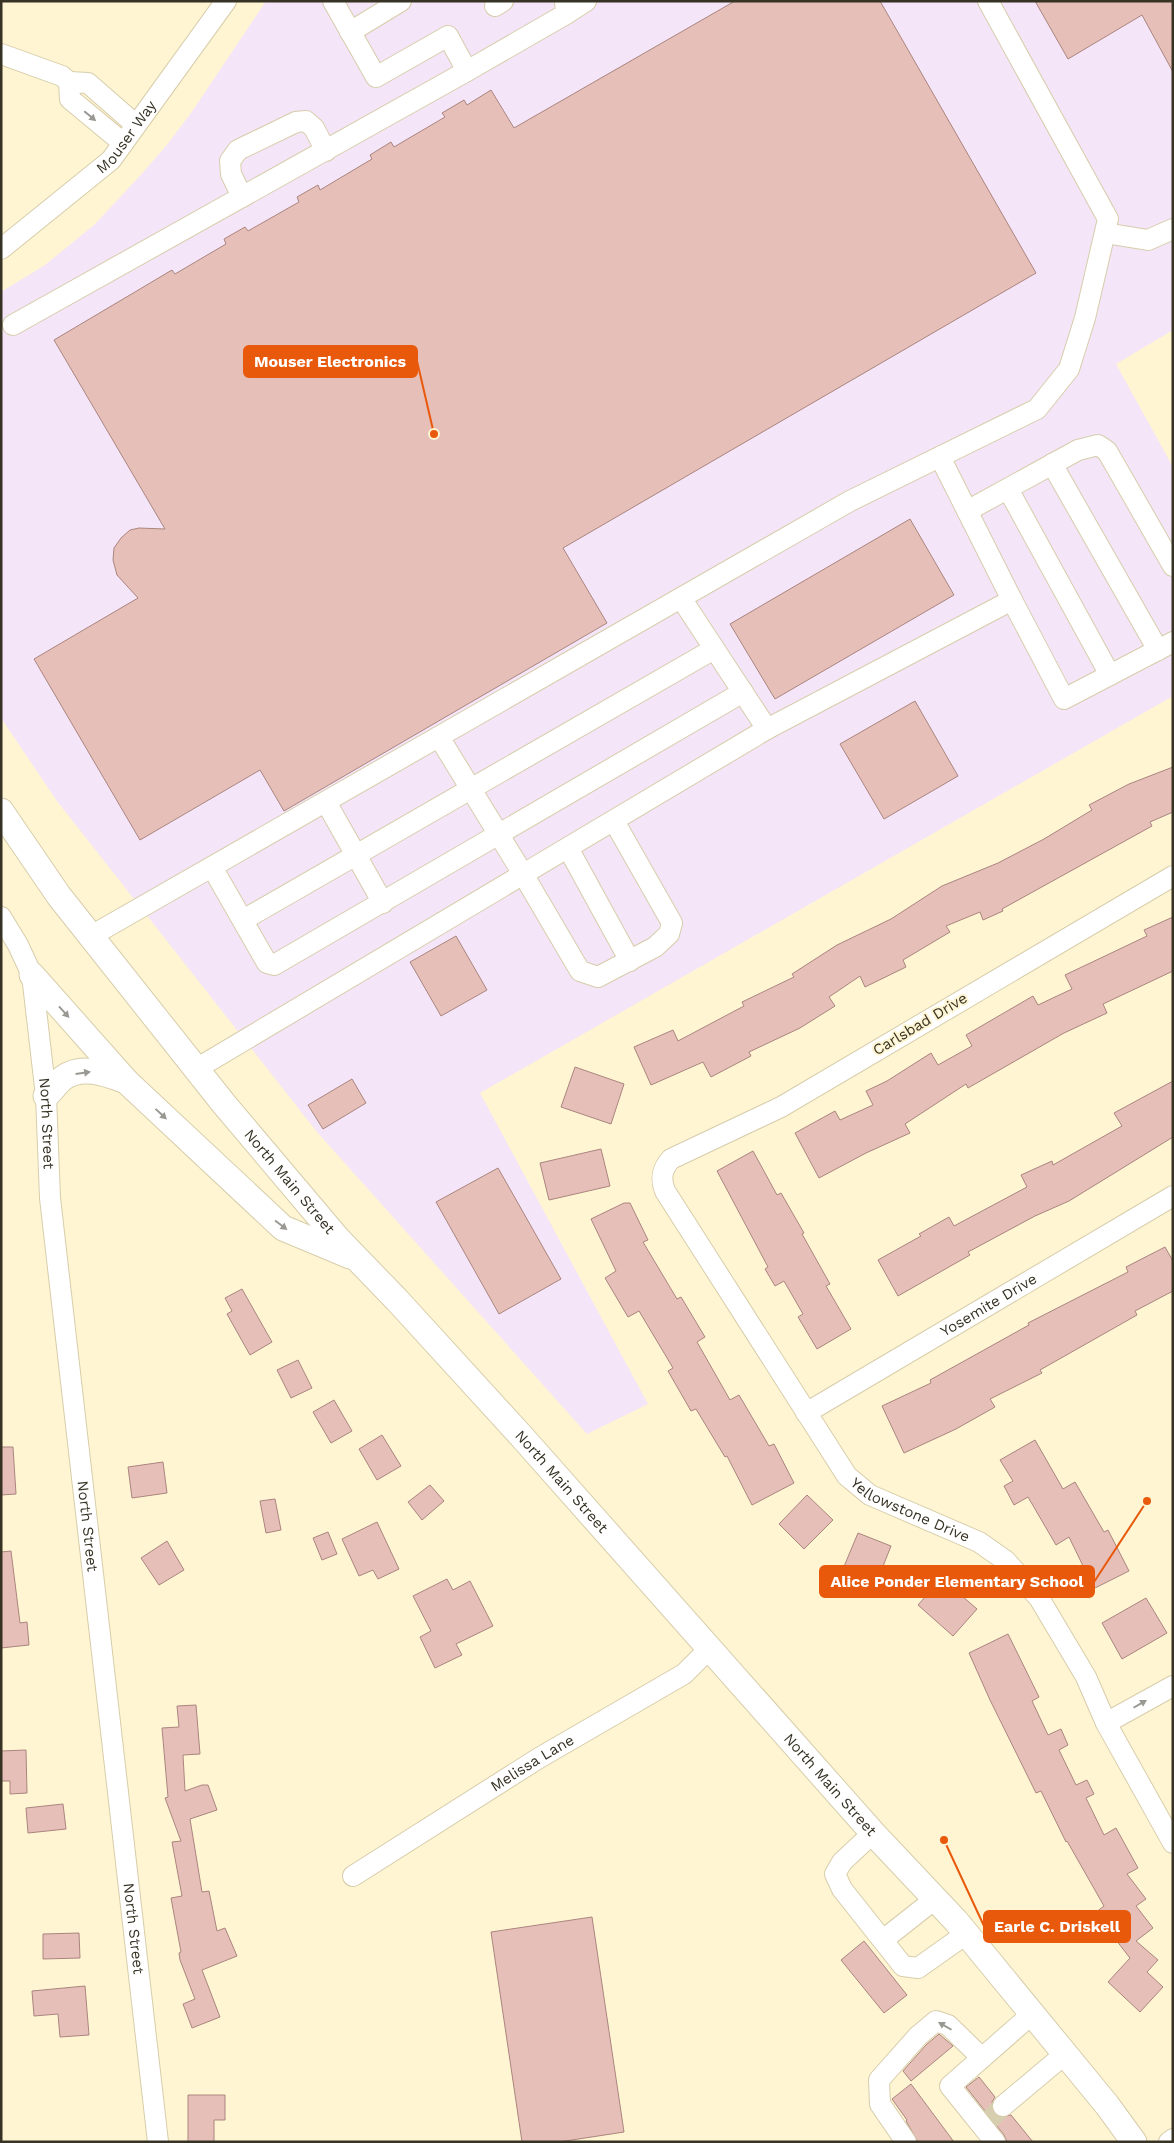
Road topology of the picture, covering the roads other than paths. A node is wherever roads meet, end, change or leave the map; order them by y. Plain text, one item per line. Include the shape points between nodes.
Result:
1 (226, 1) edge
2 (333, 1) edge
3 (401, 1) edge
4 (586, 1) edge
5 (988, 1) edge
6 (565, 8) edge
7 (350, 32) junction
8 (1, 54) edge
9 (467, 72) junction
10 (69, 82) junction
11 (136, 125) junction
12 (123, 143) junction
13 (326, 151) junction
14 (242, 197) junction
15 (1173, 229) edge
16 (1105, 233) junction
17 (1, 249) edge
18 (13, 326) dead end
19 (940, 457) junction
20 (1052, 464) junction
21 (1008, 489) junction
22 (967, 511) junction
23 (1173, 566) edge
24 (681, 598) junction
25 (1012, 600) junction
26 (1165, 646) edge
27 (714, 650) junction
28 (1110, 675) junction
29 (742, 692) junction
30 (767, 729) junction
31 (439, 737) junction
32 (471, 789) junction
33 (326, 802) junction
34 (1, 811) edge
35 (614, 820) junction
36 (499, 835) junction
37 (568, 848) junction
38 (356, 855) junction
39 (212, 867) junction
40 (524, 874) junction
41 (1173, 876) edge
42 (383, 903) junction
43 (1, 917) edge
44 (243, 920) junction
45 (91, 936) junction
46 (630, 962) junction
47 (32, 975) junction
48 (196, 1069) junction
49 (126, 1081) junction
50 (46, 1096) junction
51 (664, 1166) joint
52 (1173, 1196) edge
53 (355, 1258) junction
54 (806, 1413) junction
55 (710, 1648) junction
56 (1173, 1686) edge
57 (1106, 1723) junction
58 (873, 1833) junction
59 (1173, 1843) edge
60 (353, 1876) dead end
61 (935, 1899) junction
62 (966, 1934) junction
63 (882, 1940) junction
64 (1032, 2014) junction
65 (1065, 2054) junction
66 (982, 2058) junction
67 (1003, 2106) tunnel mouth
68 (1173, 2139) edge
69 (158, 2142) edge
70 (906, 2142) edge
71 (995, 2142) edge
72 (1134, 2142) edge
73 (1169, 2142) edge

1 - 11 street, Mouser Way
2 - 7 street
3 - 7 street
4 - 6 street
5 - 16 street via 1108,219
6 - 9 street
7 - 9 street via 376,77 448,36
8 - 10 street via 62,76
9 - 13 street
10 - 11 street via 88,84
10 -> 12 street via 70,99
11 - 12 street, Mouser Way
12 - 17 street, Mouser Way via 111,160
13 - 14 street
13 - 14 street via 314,128 306,121 296,122 238,150 230,161 231,174
14 - 18 street
15 - 16 street via 1148,240
16 - 19 street via 1069,369 1037,409
19 - 22 street
19 - 24 street via 850,501
20 - 21 street
20 - 23 street via 1078,450 1098,445 1107,451
20 - 26 street
21 - 22 street
21 - 28 street
22 - 25 street
24 - 27 street
24 - 31 street
25 - 28 street via 1064,699
25 - 30 street
26 - 28 street
27 - 29 street
27 - 32 street
29 - 30 street
29 - 36 street
30 - 35 street
31 - 32 street
31 - 33 street
32 - 36 street
32 - 38 street
33 - 38 street
33 - 39 street
34 - 45 main road, North Main Street via 59,896
35 - 37 street
35 - 46 street via 672,924 669,934 655,947
36 - 40 street
36 - 42 street
37 - 40 street
37 - 46 street
38 - 42 street
38 - 44 street
39 - 44 street
39 - 45 street
40 - 46 street via 580,971 598,977
40 - 48 street
41 - 51 street, Carlsbad Drive via 781,1106 671,1159
42 - 44 street via 274,965 267,963
43 - 47 street, North Street
45 - 48 main road, North Main Street
47 -> 49 main road
47 - 50 street, North Street
48 - 53 main road, North Main Street
50 -> 49 main road via 64,1077 81,1072 99,1071
49 -> 53 main road via 283,1228
50 - 69 street, North Street via 50,1198
51 - 54 street, Yellowstone Drive via 664,1191
52 - 54 street, Yosemite Drive
53 - 55 main road, North Main Street via 404,1307
54 - 57 street, Yellowstone Drive via 847,1476 870,1495 979,1542 1006,1561 1039,1598 1086,1677
55 - 58 main road, North Main Street
55 - 60 street, Melissa Lane via 684,1674 539,1758
57 -> 56 street
57 - 59 street, Yellowstone Drive
58 - 61 main road, North Main Street
58 - 63 street via 842,1862 835,1874 842,1889
61 - 62 main road, North Main Street
61 - 63 street
62 - 63 street via 918,1968 903,1966
62 - 64 main road, North Main Street
64 - 65 main road, North Main Street
64 - 66 street
65 - 67 street
65 - 72 main road, North Main Street
66 -> 70 street via 948,2025 936,2021 878,2080 880,2104
66 - 71 street via 950,2086 984,2124
68 - 73 street

